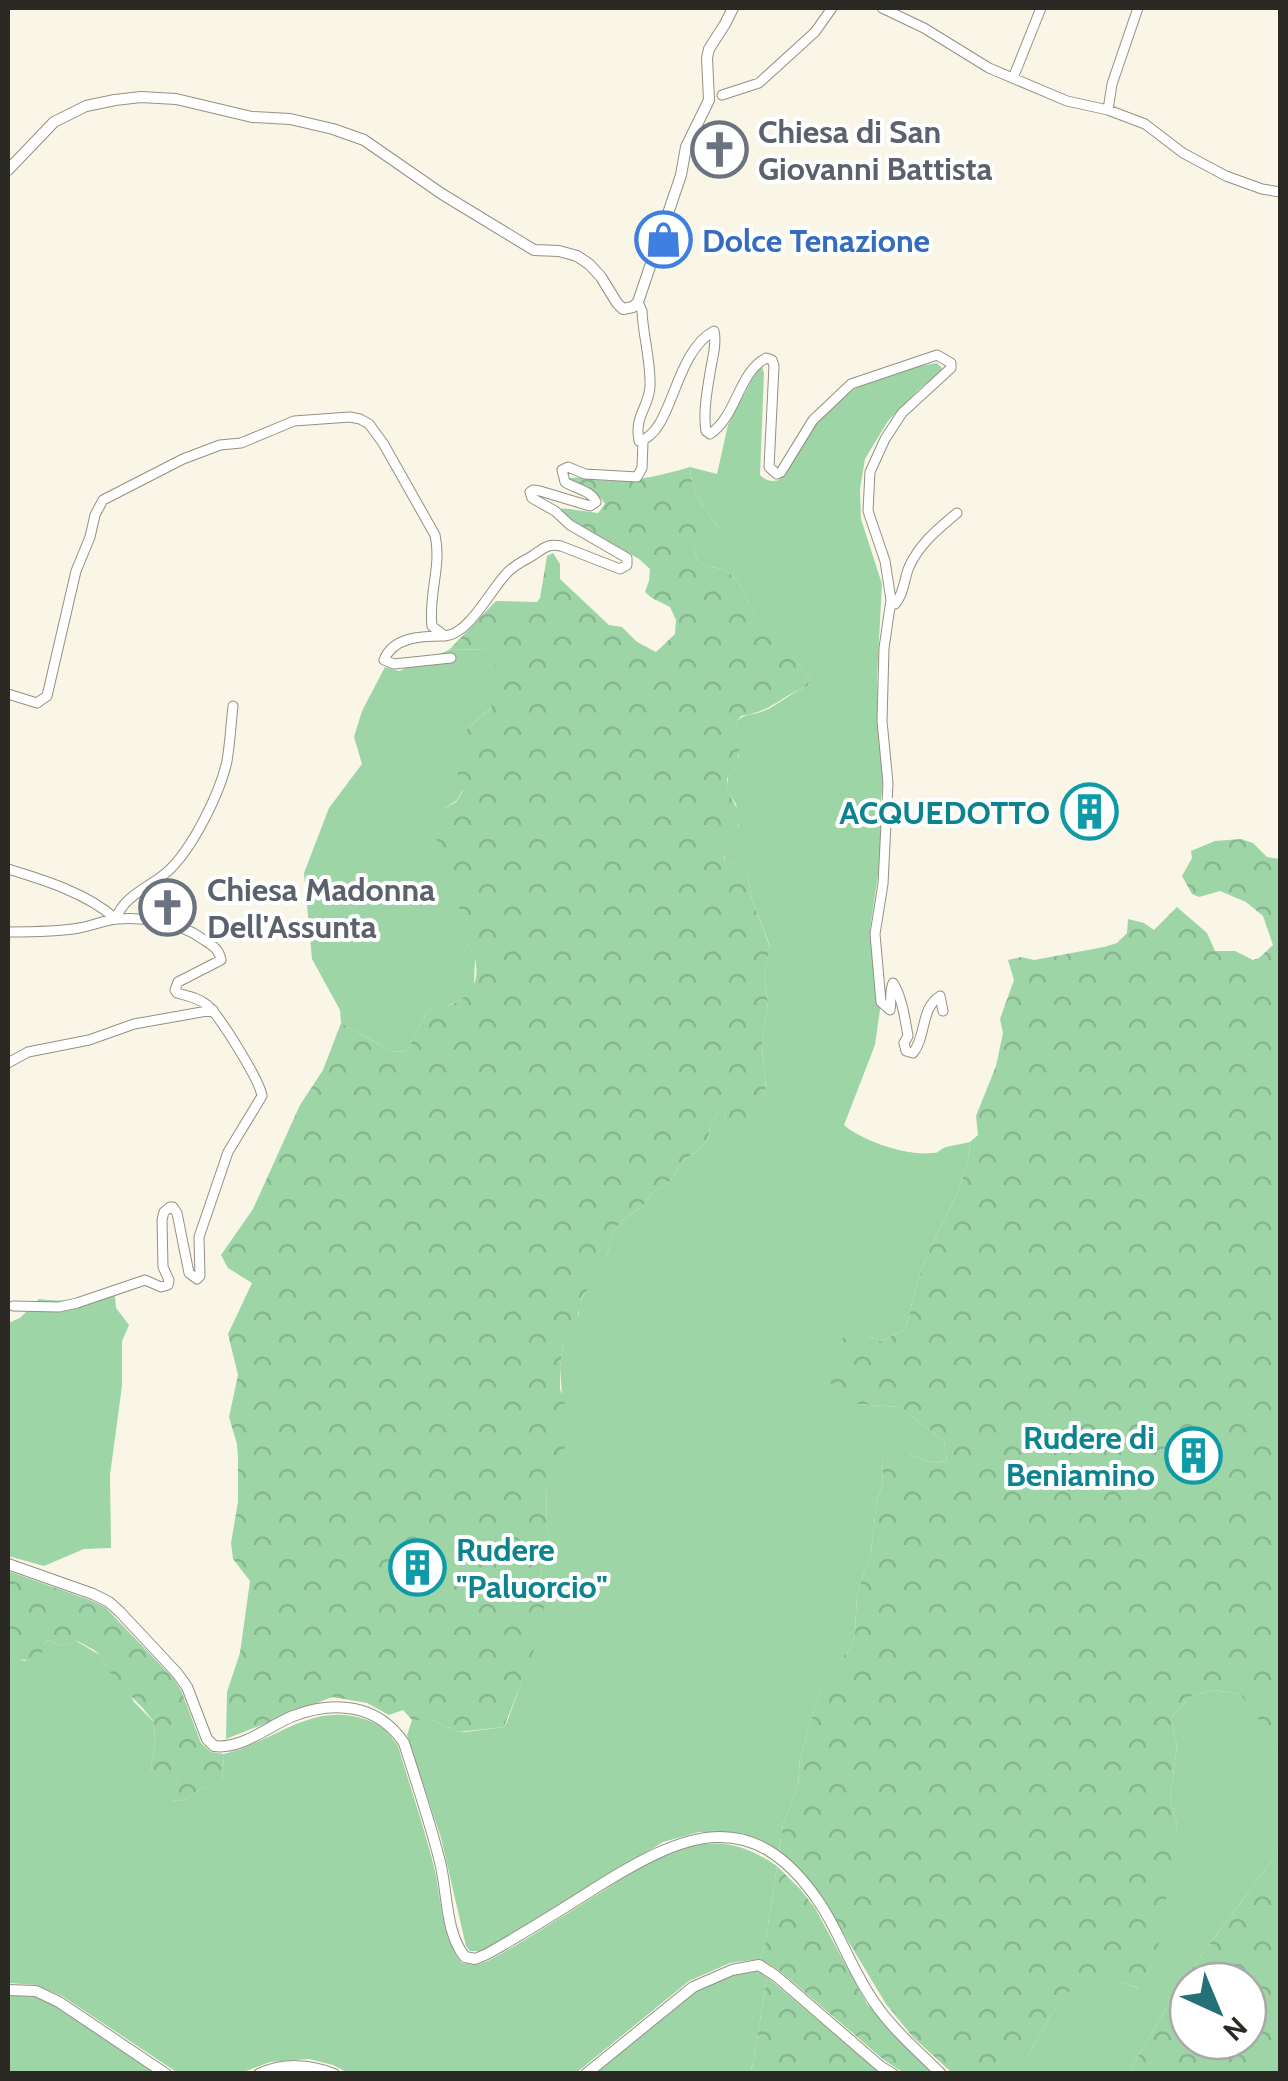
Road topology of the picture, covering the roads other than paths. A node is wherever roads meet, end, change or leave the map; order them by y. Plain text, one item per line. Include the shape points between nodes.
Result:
1 (732, 8) edge
2 (832, 8) edge
3 (882, 8) edge
4 (1041, 8) edge
5 (1138, 8) edge
6 (1012, 78) junction
7 (722, 95) dead end
8 (1108, 110) junction
9 (8, 170) edge
10 (1280, 192) edge
11 (638, 302) junction
12 (644, 442) junction
13 (957, 512) dead end
14 (890, 600) junction
15 (446, 636) junction
16 (452, 658) dead end
17 (8, 694) edge
18 (233, 706) dead end
19 (8, 869) edge
20 (116, 920) junction
21 (8, 932) edge
22 (212, 1010) junction
23 (943, 1011) dead end
24 (8, 1064) edge
25 (13, 1306) dead end
26 (8, 1564) edge
27 (8, 1990) edge
28 (166, 2074) edge
29 (258, 2074) edge
30 (334, 2074) edge
31 (586, 2074) edge
32 (893, 2074) edge
33 (942, 2074) edge

1 - 11 street via 709,48 708,100 686,147
2 - 7 street via 759,83
3 - 6 street
4 - 6 street
5 - 8 street
6 - 8 street
8 - 10 street via 1146,124 1226,176
9 - 11 street via 54,122 115,100 176,99 333,129 364,140 534,250 577,256 623,308
11 - 12 street via 650,375 639,416
12 - 14 street via 665,415 684,365 709,333 716,341 706,431 724,422 754,366 772,360 769,467 777,474 813,420 851,384 937,354 946,358 951,368 902,414 870,472 868,511
12 - 15 street via 637,476 562,470 565,482 592,494 596,502 590,506 530,492 570,525 619,552 627,565 620,569 561,546 543,547 508,572 465,626
13 - 14 street via 918,550 901,598
14 - 23 street via 882,721 888,783 875,934 881,1002 890,1010 893,983 906,1051 913,1054 928,1008 940,996
15 - 16 street via 401,642 384,660
15 - 17 street via 431,618 434,535 384,443 360,419 305,419 182,459 103,500 76,571 48,696 36,703
18 - 20 street via 226,765 193,836 168,871 122,905
19 - 20 street via 42,879
20 - 21 street
20 - 22 street via 171,924 218,950 218,963 178,982 175,990
22 - 24 street via 28,1052
22 - 25 street via 262,1096 228,1152 199,1237 200,1276 189,1272 173,1207 162,1220 168,1286 145,1280 59,1307
26 - 33 street via 109,1602 177,1673 214,1746 232,1746 326,1707 356,1709 394,1728 440,1861 453,1934 466,1957 487,1954 663,1849 707,1837 740,1839 785,1862 806,1885 872,2001
27 - 28 street via 59,2002
29 - 30 street via 308,2066
31 - 32 street via 693,1986 759,1966

